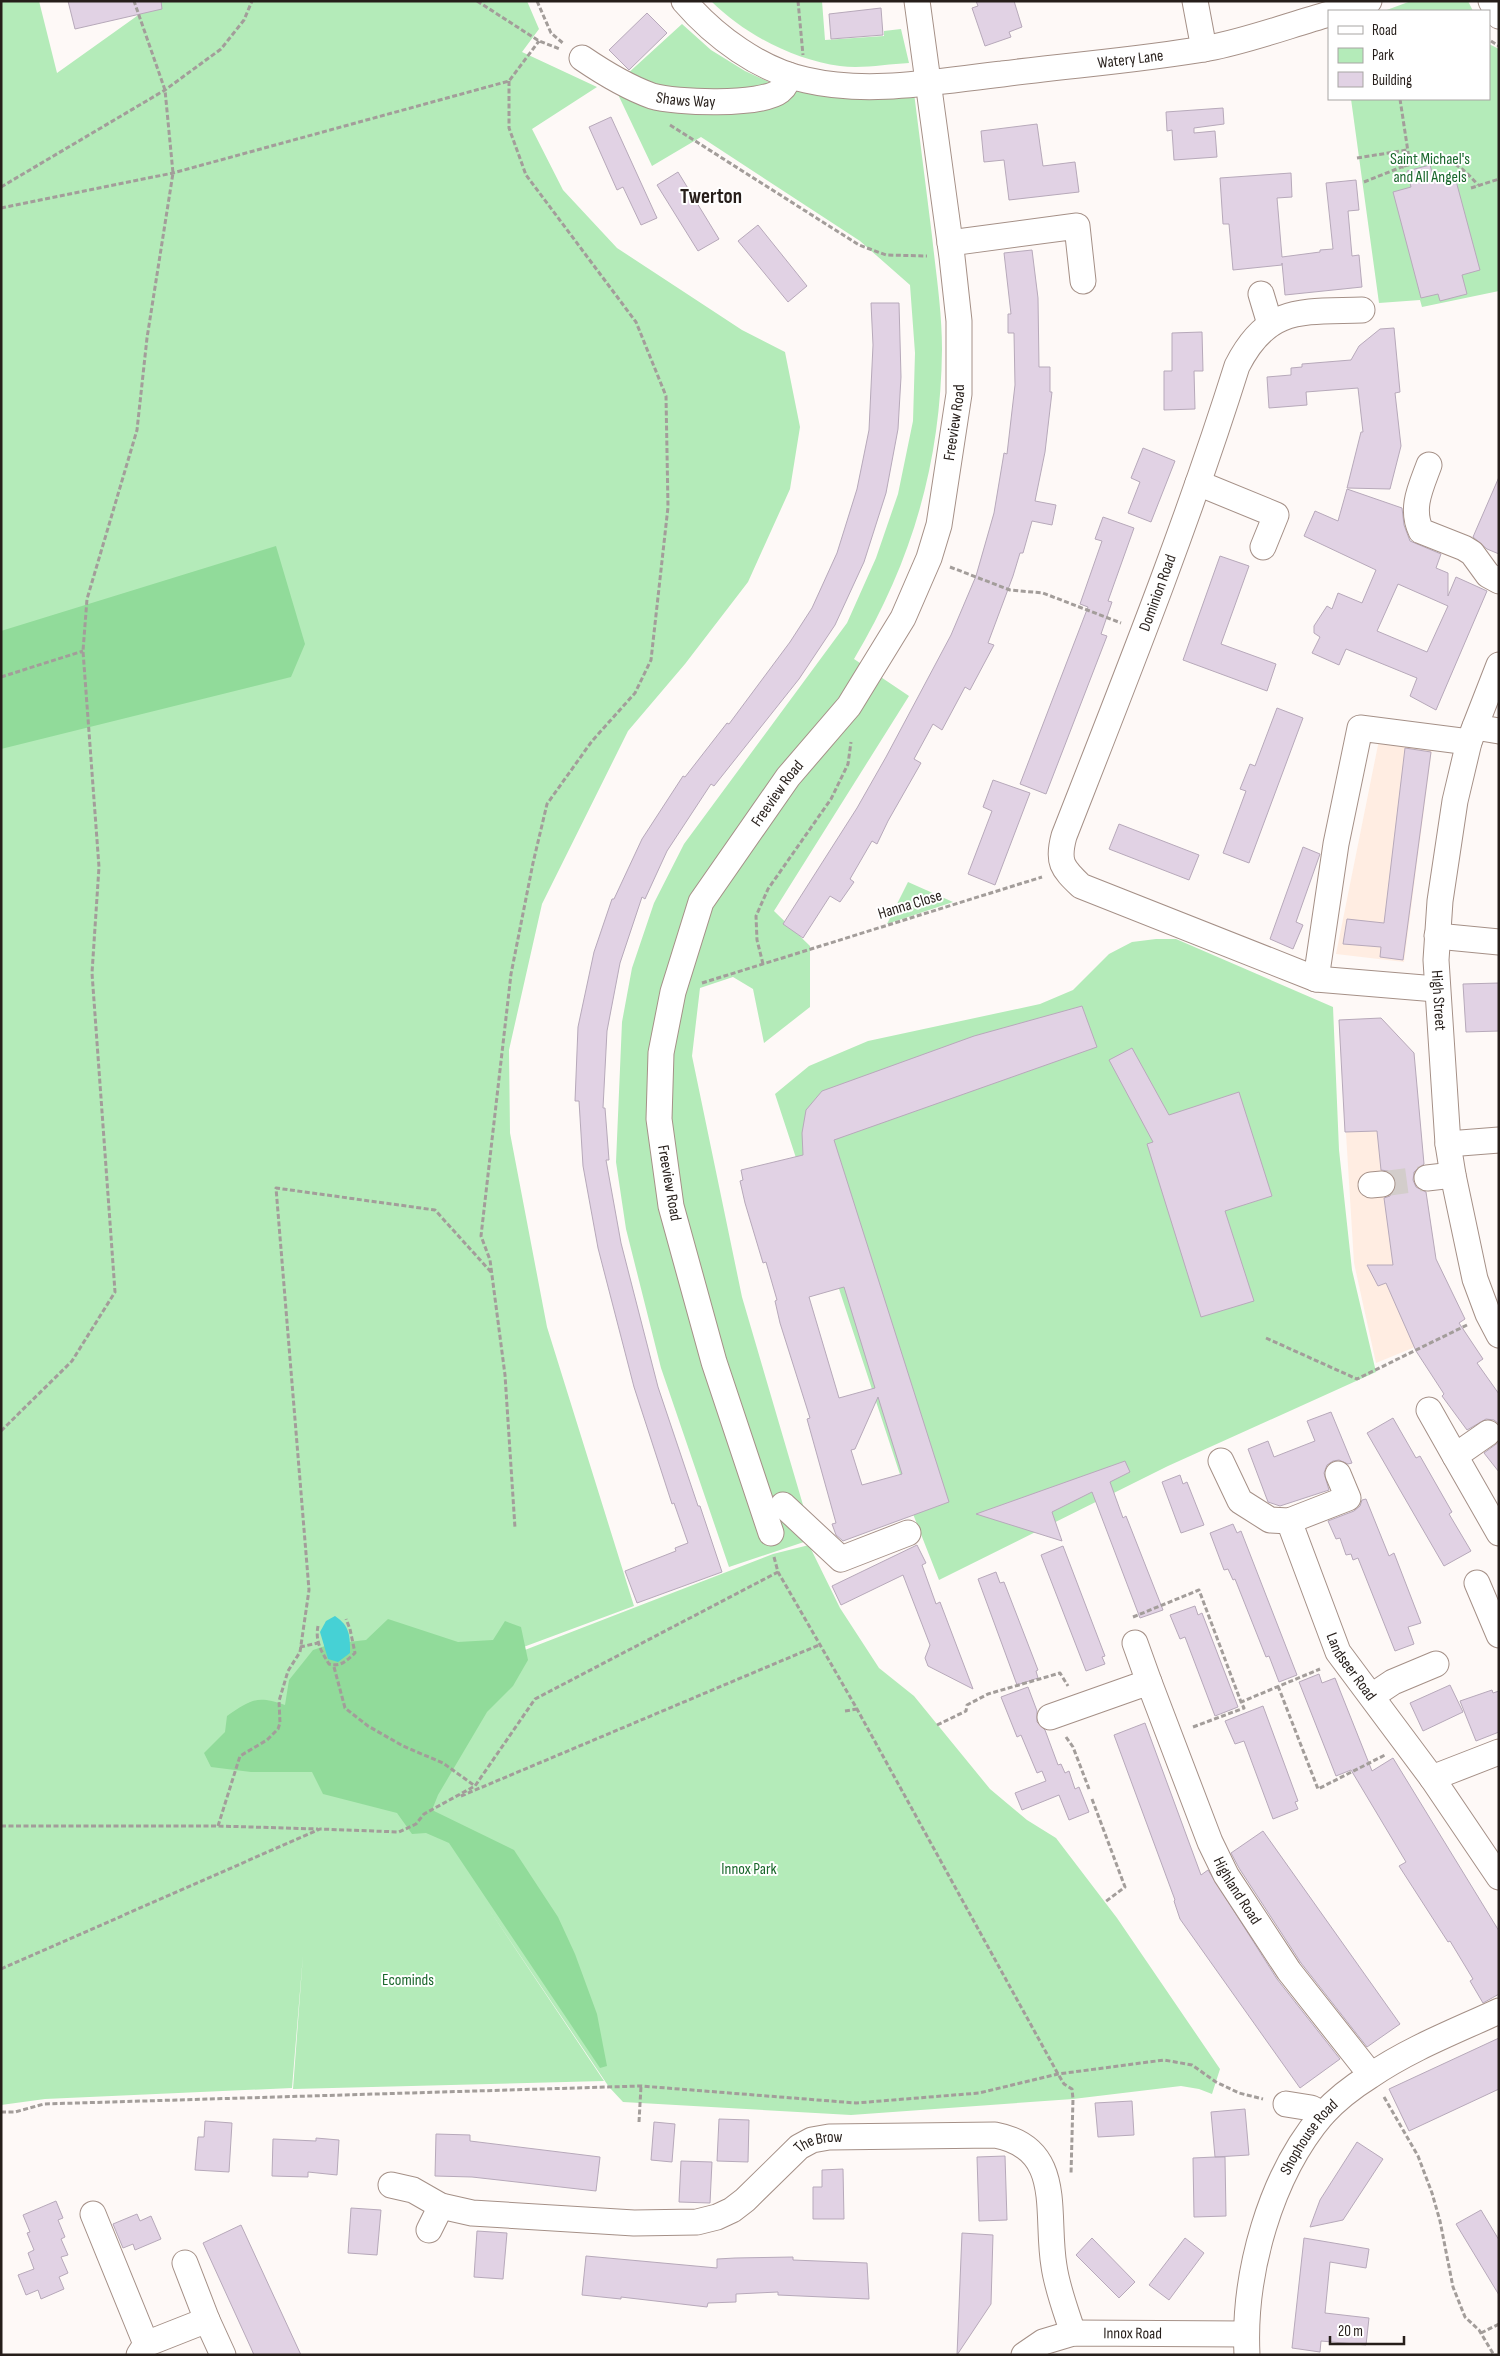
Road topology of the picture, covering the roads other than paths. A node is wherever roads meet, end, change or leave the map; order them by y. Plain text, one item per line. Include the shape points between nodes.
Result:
1 (684, 1) edge
2 (916, 1) edge
3 (1195, 1) edge
4 (1369, 1) edge
5 (1491, 1) edge
6 (1342, 10) edge
7 (1328, 14) edge
8 (1499, 16) edge
9 (1204, 49) junction
10 (582, 58) road end
11 (797, 78) junction
12 (927, 83) junction
13 (951, 250) junction
14 (1083, 281) dead end
15 (1261, 294) dead end
16 (1362, 310) dead end
17 (1270, 324) junction
18 (1429, 465) dead end
19 (1198, 483) junction
20 (1263, 547) dead end
21 (1499, 580) edge
22 (1499, 665) edge
23 (1499, 732) edge
24 (1472, 734) junction
25 (1437, 936) junction
26 (1499, 942) edge
27 (1316, 979) junction
28 (1436, 990) junction
29 (1499, 1140) edge
30 (1448, 1144) junction
31 (1453, 1176) junction
32 (1427, 1178) tunnel mouth
33 (1493, 1325) edge
34 (1429, 1410) dead end
35 (1488, 1433) dead end
36 (1455, 1456) junction
37 (1221, 1461) dead end
38 (1338, 1474) dead end
39 (1289, 1521) junction
40 (908, 1533) dead end
41 (1499, 1533) edge
42 (1477, 1583) dead end
43 (1499, 1635) edge
44 (1135, 1643) road end
45 (1436, 1664) dead end
46 (1149, 1682) junction
47 (1372, 1696) junction
48 (1050, 1717) dead end
49 (1499, 1752) edge
50 (1432, 1778) junction
51 (1499, 1877) edge
52 (1499, 2012) edge
53 (1371, 2075) junction
54 (1286, 2104) road end
55 (1324, 2114) junction
56 (391, 2186) dead end
57 (441, 2206) junction
58 (93, 2214) dead end
59 (429, 2230) dead end
60 (186, 2263) dead end
61 (206, 2320) junction
62 (1073, 2332) junction
63 (1247, 2344) edge
64 (142, 2349) edge
65 (223, 2355) edge
66 (1024, 2355) edge

1 - 11 street via 697,17 731,45
2 - 12 street, Freeview Road
3 - 9 street
4 - 6 street
5 - 8 street
7 - 9 street, Watery Lane
9 - 12 street, Watery Lane
10 - 11 street, Shaws Way via 630,87 654,96 681,100 754,100 779,92
11 - 12 street via 839,86
12 - 13 street, Freeview Road
13 - 14 street via 1077,226
13 - 40 street, Freeview Road via 959,321 959,394 939,525 929,558 903,618 849,706 788,778 701,902 673,992 661,1053 659,1119 671,1206 714,1362 778,1513 841,1559
15 - 17 street
16 - 17 street, Dominion Road via 1309,312 1286,316
17 - 19 street, Dominion Road via 1254,336 1237,366
18 - 21 street via 1416,502 1416,520 1421,531 1464,548 1488,575
19 - 20 street via 1276,515
19 - 27 street, Dominion Road via 1064,836 1061,861 1064,870 1081,886
22 - 24 street, High Street
23 - 24 street
24 - 25 street, High Street via 1455,801
24 - 27 street via 1360,728 1336,844
25 - 26 street
25 - 28 street, High Street
27 - 28 street
28 - 30 street, High Street
29 - 30 street
30 - 31 street, High Street
31 - 32 street
31 - 33 street, High Street via 1475,1279
34 - 36 street
35 - 36 street
36 - 41 street
37 - 39 street via 1240,1501 1270,1520
38 - 39 street via 1348,1498
39 - 47 street, Landseer Road via 1338,1652
42 - 43 street
44 - 46 street, Highland Road
45 - 47 street via 1393,1682
46 - 48 street
46 - 53 street, Highland Road via 1210,1842 1226,1875 1290,1971
47 - 50 street, Landseer Road
49 - 50 street
50 - 51 street, Landseer Road
52 - 53 street, Shophouse Road via 1434,2040
53 - 55 street, Shophouse Road
54 - 55 street
55 - 63 street, Shophouse Road via 1289,2166 1273,2198 1250,2291
56 - 57 street, The Brow via 413,2190
57 - 59 street
57 - 62 street, The Brow via 472,2213 624,2222 697,2222 732,2210 800,2147 812,2140 830,2137 994,2135 1011,2138 1029,2148 1041,2165 1049,2187 1054,2267
58 - 64 street via 121,2283
60 - 61 street
61 - 64 street
61 - 65 street
62 - 63 street, Innox Road
62 - 66 street, Innox Road via 1043,2342

